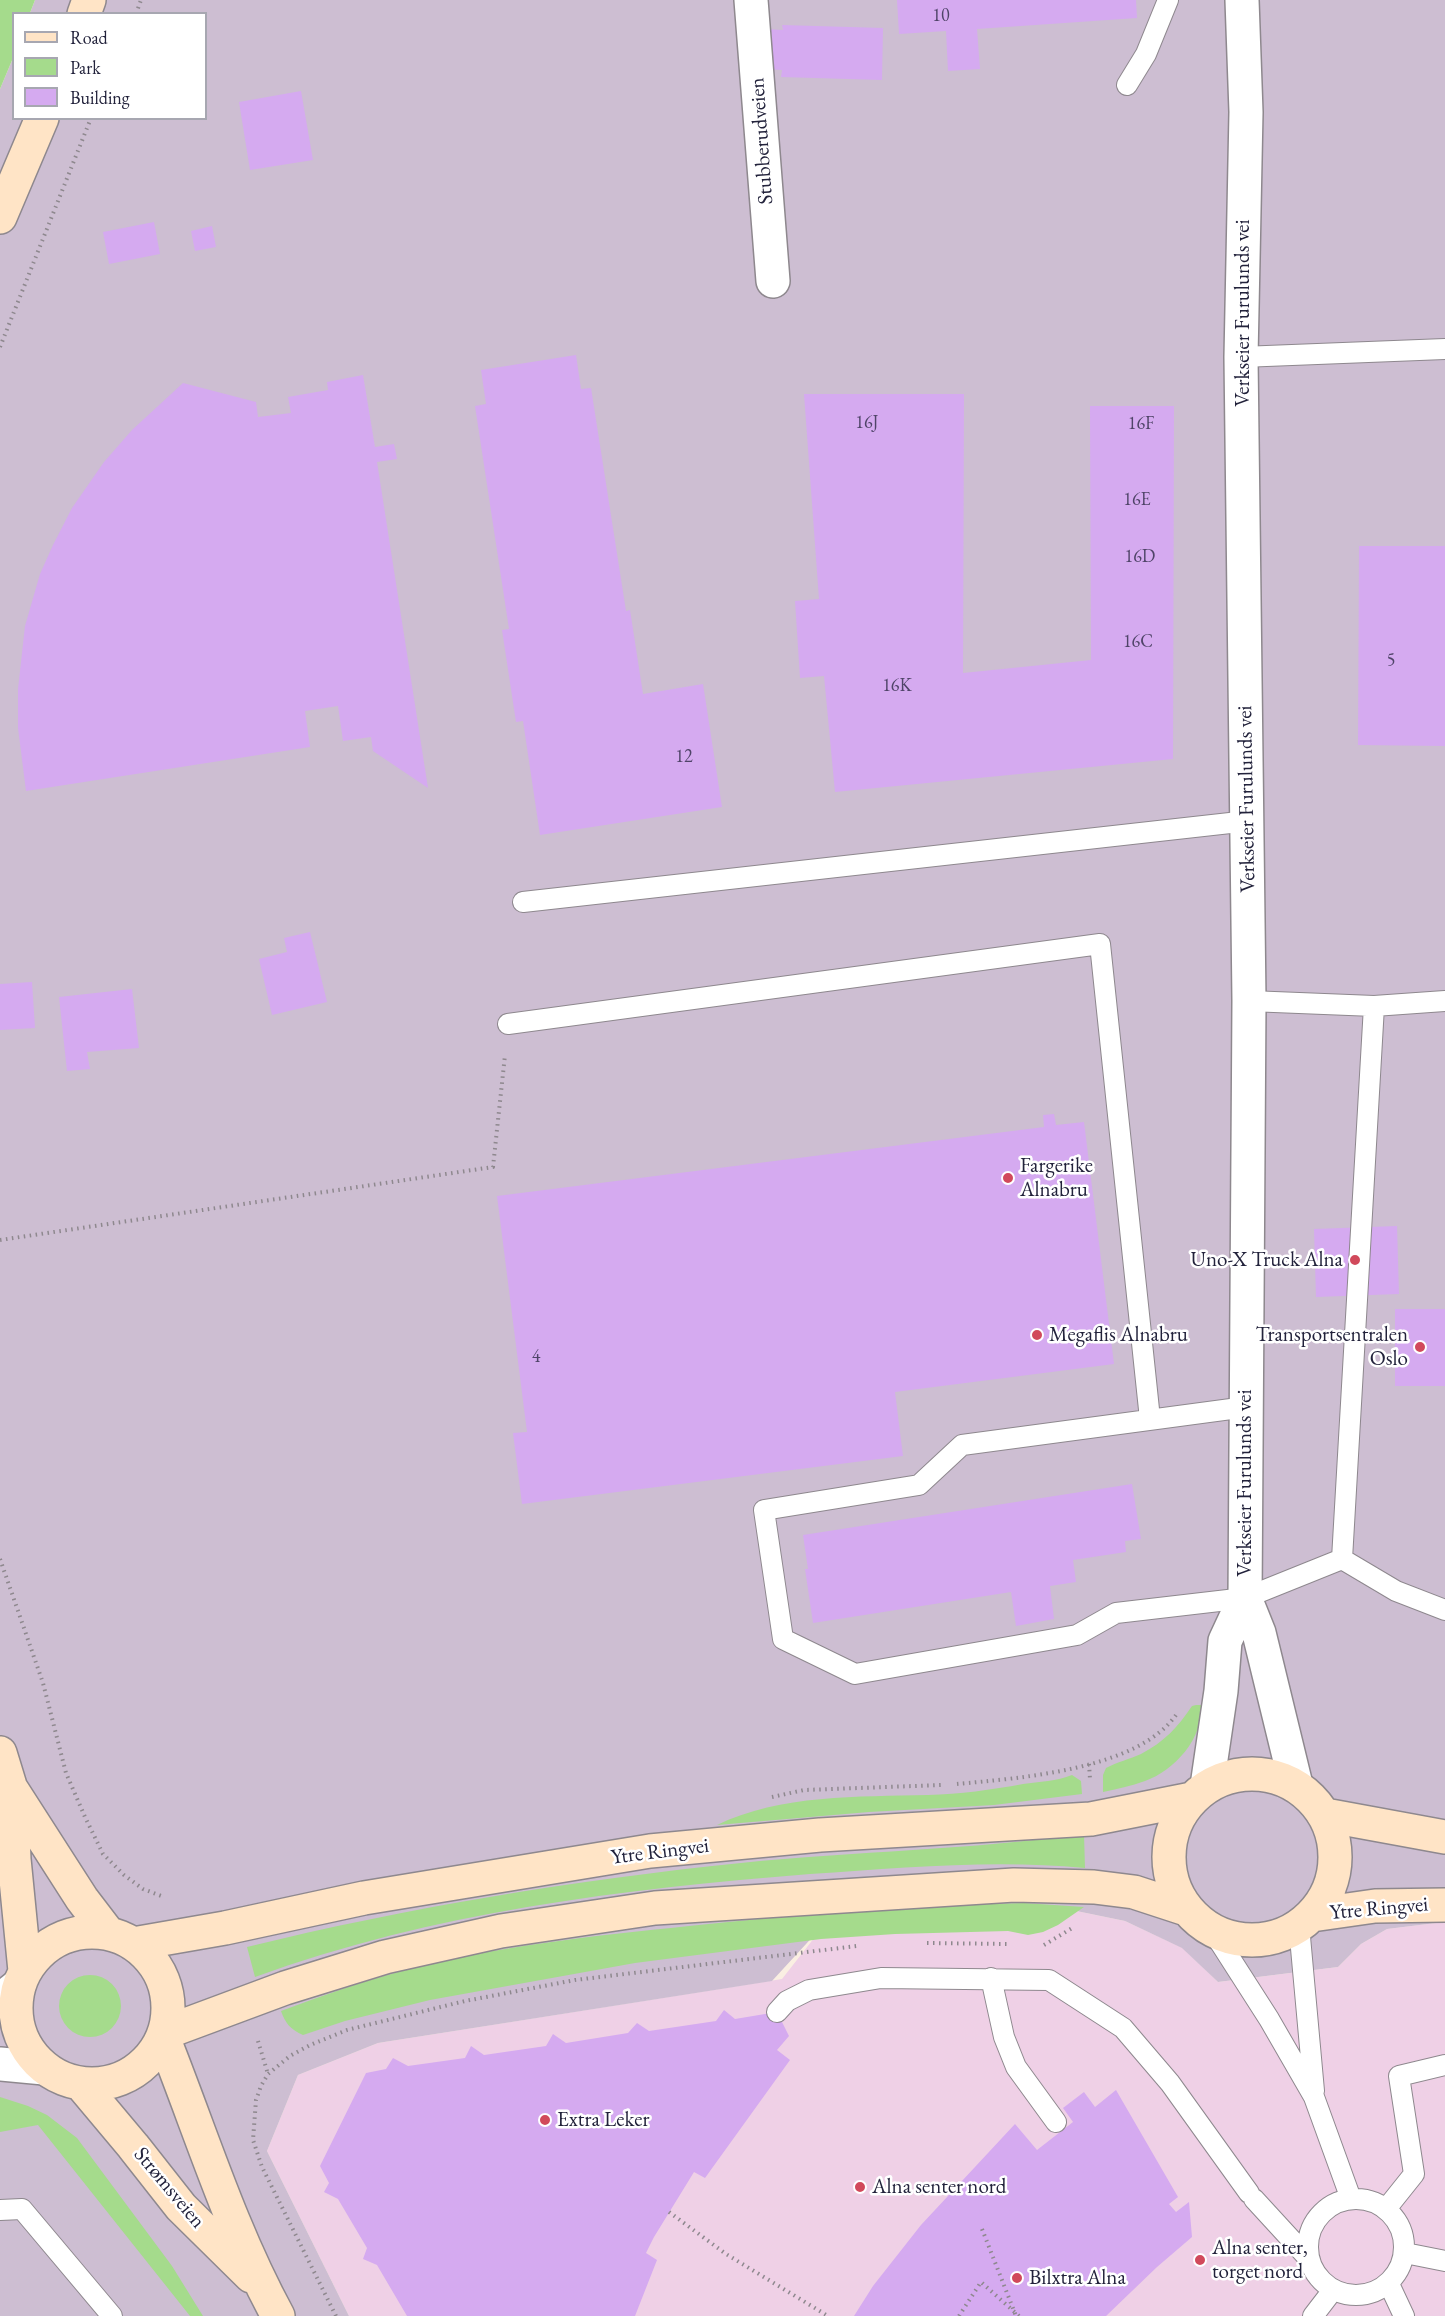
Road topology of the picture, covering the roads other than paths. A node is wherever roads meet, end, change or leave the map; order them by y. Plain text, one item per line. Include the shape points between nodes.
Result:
1 (751, 0) edge
2 (1168, 0) edge
3 (1242, 0) edge
4 (1127, 86) dead end
5 (41, 120) edge
6 (0, 217) edge
7 (772, 281) dead end
8 (1445, 349) edge
9 (1241, 357) junction
10 (1248, 821) junction
11 (523, 902) dead end
12 (1249, 1001) junction
13 (1445, 1001) edge
14 (1374, 1006) junction
15 (508, 1023) road end
16 (1246, 1407) junction
17 (1150, 1419) junction
18 (1342, 1559) junction
19 (1245, 1598) junction
20 (1445, 1610) edge
21 (0, 1753) edge
22 (1296, 1785) junction
23 (11, 1788) junction
24 (1199, 1792) junction
25 (1325, 1815) junction
26 (1445, 1838) edge
27 (1445, 1905) edge
28 (1186, 1909) junction
29 (1306, 1920) junction
30 (1212, 1930) junction
31 (121, 1939) junction
32 (991, 1978) junction
33 (15, 1985) edge
34 (777, 2012) dead end
35 (163, 2035) junction
36 (0, 2064) edge
37 (1445, 2065) edge
38 (44, 2068) junction
39 (81, 2085) junction
40 (1314, 2097) junction
41 (1056, 2122) dead end
42 (1351, 2199) junction
43 (1386, 2209) junction
44 (0, 2210) edge
45 (1405, 2253) junction
46 (1310, 2260) junction
47 (1445, 2261) edge
48 (1389, 2284) junction
49 (262, 2287) junction
50 (1334, 2290) junction
51 (112, 2316) edge
52 (278, 2316) edge
53 (1313, 2316) edge
54 (1404, 2316) edge

1 - 7 street, Stubberudveien
2 - 4 lane via 1146,54
3 - 9 street, Verkseier Furulunds vei via 1246,112
5 - 6 main road
8 - 9 lane
9 - 10 street, Verkseier Furulunds vei
10 - 11 lane
10 - 12 street, Verkseier Furulunds vei
12 - 14 lane
12 - 16 street, Verkseier Furulunds vei
13 - 14 lane
14 - 18 lane
15 - 17 lane via 1100,944
16 - 17 lane
16 - 19 street, Verkseier Furulunds vei
17 - 19 lane via 962,1445 919,1485 764,1510 783,1639 855,1674 1077,1635 1116,1613
18 - 19 lane
18 - 20 lane via 1396,1591
19 - 22 street, Verkseier Furulunds vei via 1259,1633
19 - 24 street, Verkseier Furulunds vei via 1225,1641 1221,1691
21 - 23 main road
22 - 24 main road via 1274,1775 1251,1773 1228,1776
22 - 25 main road
23 - 31 main road via 82,1899
23 - 33 main road
24 - 28 main road via 1178,1818 1170,1841 1169,1865 1174,1888
24 - 31 main road, Ytre Ringvei via 1091,1819 820,1835 650,1851 364,1898 225,1928
25 - 26 main road
25 - 29 main road via 1335,1840 1335,1867 1328,1893
27 - 29 main road, Ytre Ringvei via 1375,1906
28 - 30 main road
28 - 35 main road via 1134,1892 1014,1885 655,1908 501,1930 385,1957 285,1988
29 - 30 main road via 1279,1936 1257,1941
29 - 40 lane
30 - 40 lane
31 - 33 main road via 84,1932 61,1938 40,1952
31 - 35 main road via 149,1957 160,1973 168,2013
32 - 34 lane via 881,1978 809,1990
32 - 41 lane via 1004,2037 1016,2067
32 - 46 lane via 1049,1980 1123,2028 1170,2083 1251,2196
33 - 38 main road via 18,2031 28,2051
35 - 39 main road via 153,2055 139,2069 121,2079
35 - 49 main road, Strømsveien
36 - 38 street
37 - 43 lane via 1399,2076 1414,2174
38 - 39 main road
39 - 49 main road, Strømsveien via 181,2207
40 - 42 lane
42 - 43 lane via 1375,2202
42 - 46 lane via 1336,2203 1313,2225 1308,2243
43 - 45 lane via 1403,2232
44 - 51 lane via 22,2209
45 - 47 lane
45 - 48 lane
46 - 50 lane via 1316,2275
48 - 50 lane via 1358,2296
48 - 54 lane
49 - 52 main road, Strømsveien
50 - 53 lane

